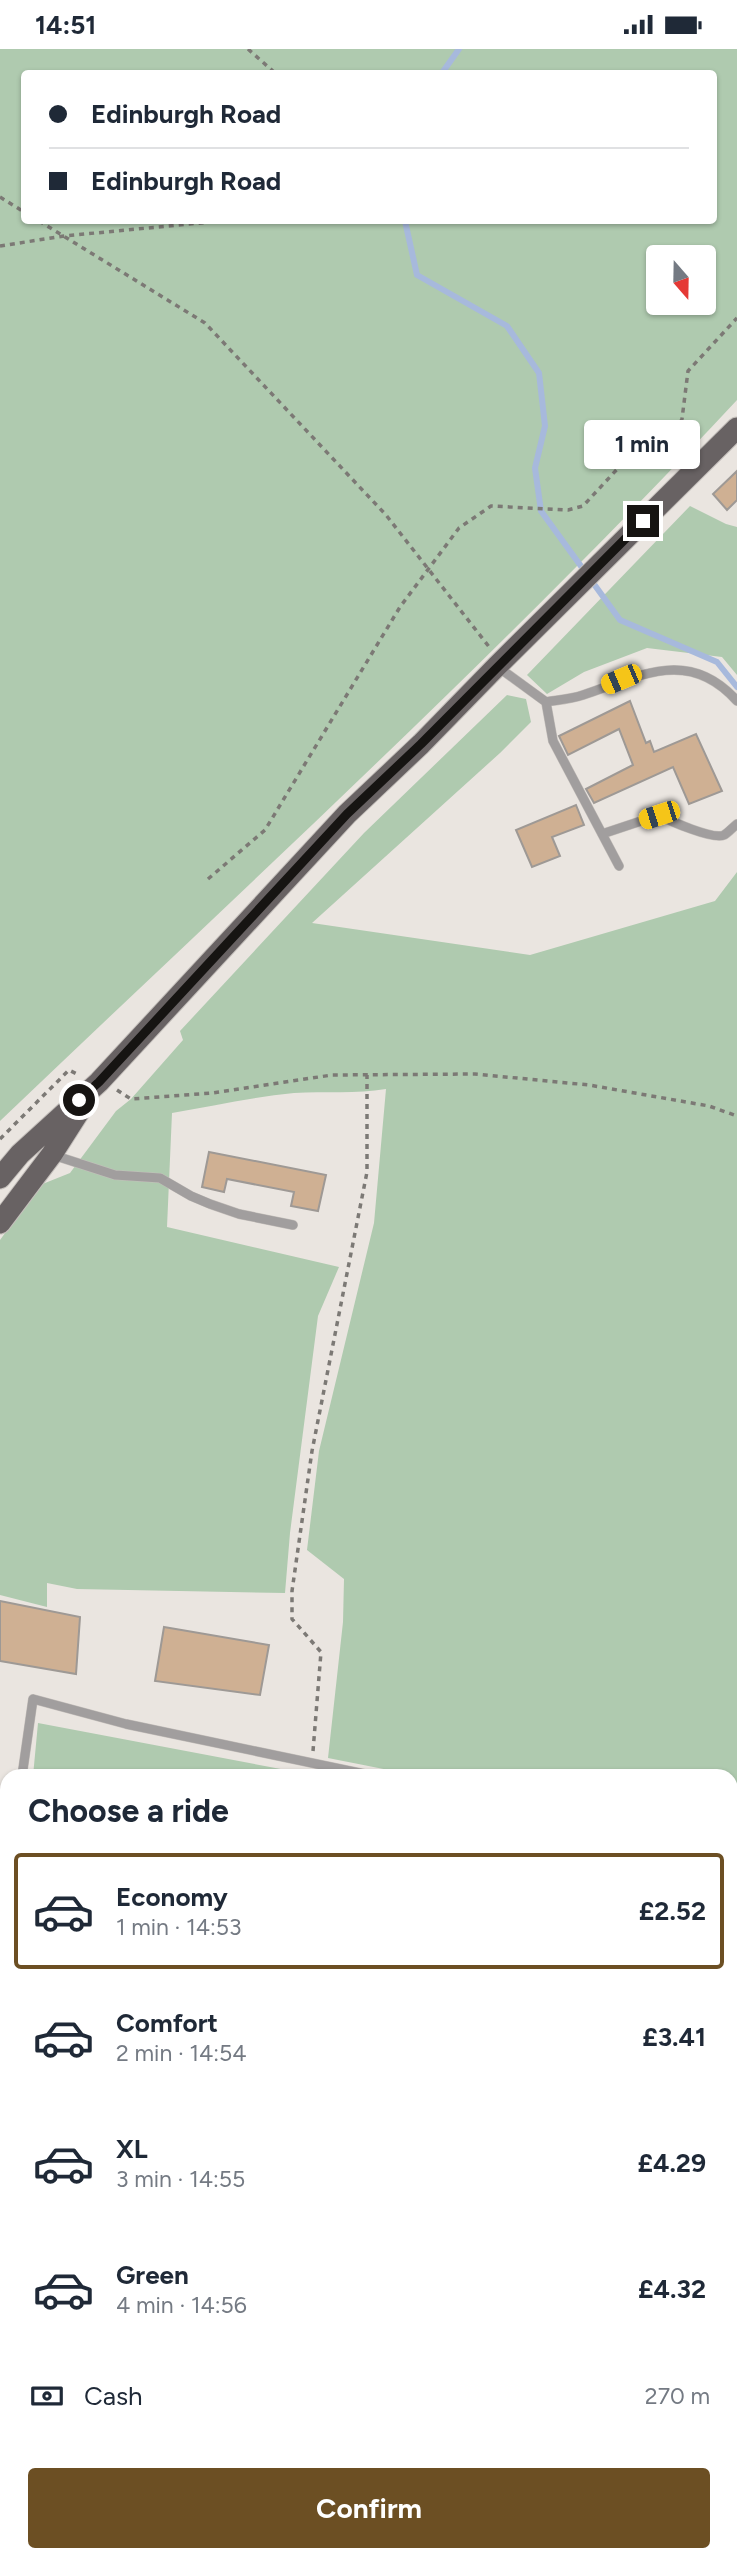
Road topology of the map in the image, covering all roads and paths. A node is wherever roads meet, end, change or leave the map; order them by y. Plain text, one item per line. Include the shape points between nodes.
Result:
1 (248, 49) edge
2 (272, 70) edge
3 (0, 197) edge
4 (21, 210) edge
5 (43, 224) edge
6 (190, 224) edge
7 (64, 236) junction
8 (0, 246) edge
9 (737, 318) edge
10 (735, 432) edge
11 (427, 569) junction
12 (500, 663) junction
13 (737, 701) edge
14 (546, 702) junction
15 (737, 824) edge
16 (602, 834) junction
17 (619, 866) dead end
18 (208, 879) dead end
19 (367, 1075) junction
20 (99, 1082) junction
21 (737, 1116) edge
22 (0, 1139) edge
23 (52, 1154) junction
24 (0, 1178) edge
25 (0, 1223) edge
26 (293, 1225) dead end
27 (312, 1763) junction
28 (23, 1769) edge
29 (341, 1769) edge

1 - 2 path
3 - 4 path
5 - 7 path
6 - 7 path
7 - 8 path
7 - 11 path via 205,323 386,515
9 - 11 path via 688,371 682,419 666,449 621,465 583,506 568,510 491,506 459,528
10 - 12 main road
11 - 12 path
11 - 18 path via 265,830
12 - 14 lane
12 - 20 main road via 347,814
13 - 14 lane via 709,676 657,670 581,696
14 - 16 lane via 552,741
15 - 16 lane via 723,836 712,836 677,826 659,815
16 - 17 lane
19 - 20 path via 332,1075 212,1093 131,1099
19 - 21 path via 475,1074 589,1085 709,1106
19 - 27 path via 367,1172 312,1451 292,1591 292,1619 321,1652
20 - 22 path via 69,1070
20 - 23 main road
20 - 24 main road
23 - 25 main road
23 - 26 lane via 115,1175 160,1178 210,1204
27 - 28 lane via 126,1724 33,1699
27 - 29 lane

